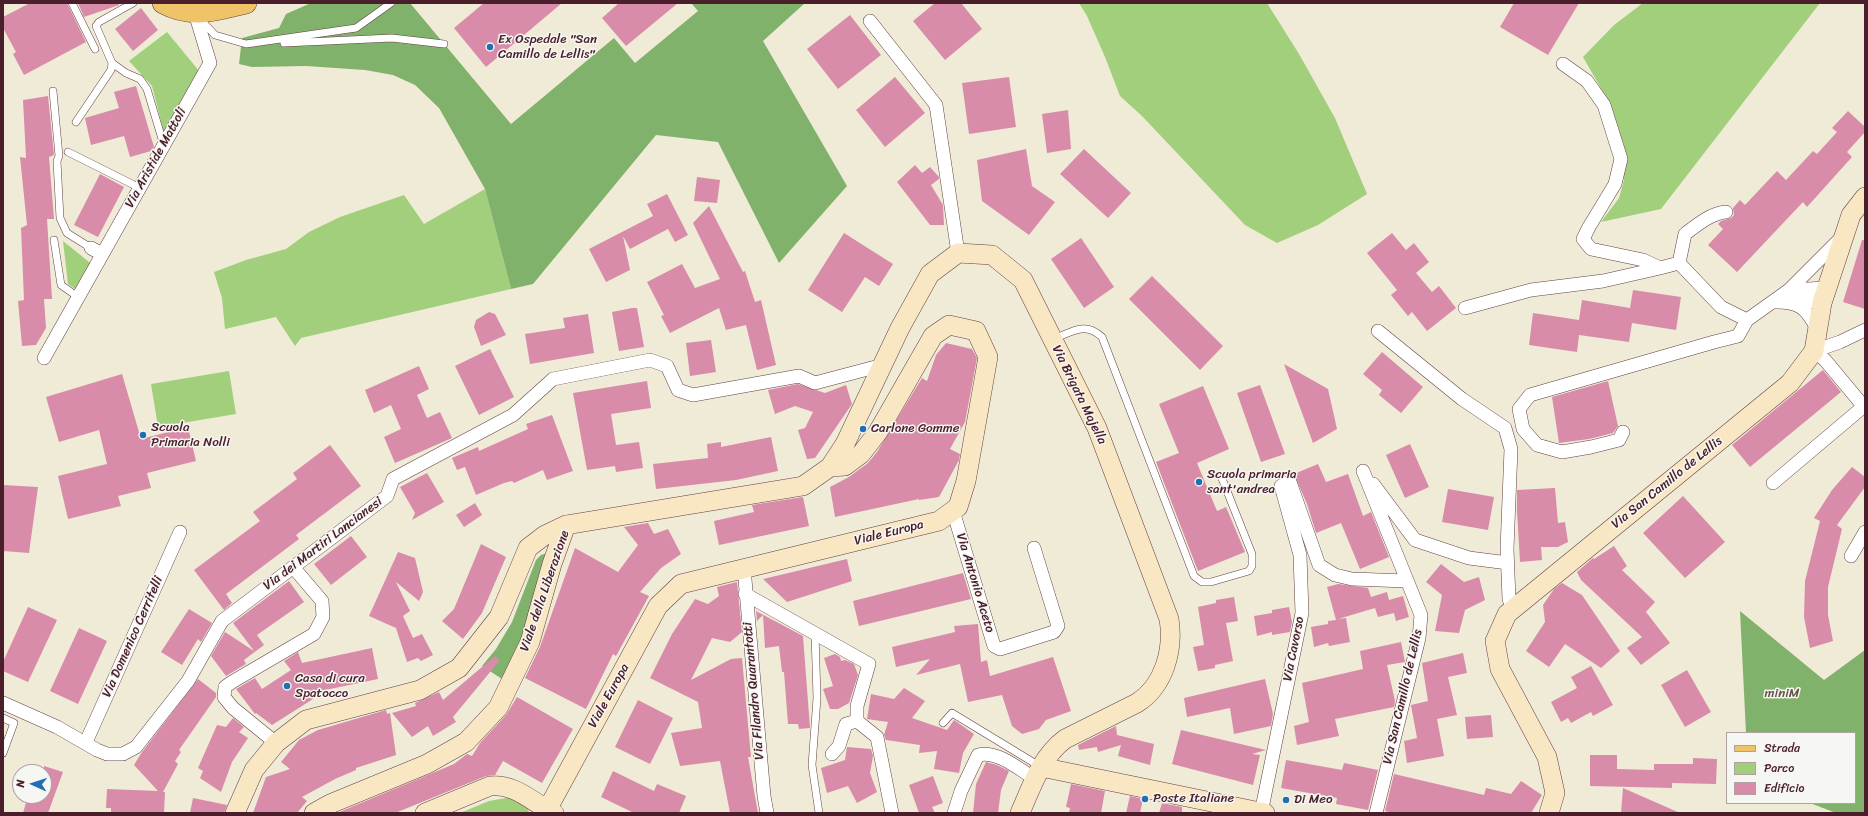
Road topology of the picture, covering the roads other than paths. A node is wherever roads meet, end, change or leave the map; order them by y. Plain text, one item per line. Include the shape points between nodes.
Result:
1 (72, 3) edge
2 (133, 3) edge
3 (163, 3) edge
4 (246, 3) edge
5 (390, 3) edge
6 (195, 14) junction
7 (870, 21) dead end
8 (246, 44) junction
9 (444, 44) dead end
10 (95, 48) dead end
11 (112, 63) junction
12 (1563, 64) dead end
13 (53, 91) dead end
14 (76, 122) dead end
15 (162, 139) dead end
16 (68, 152) dead end
17 (140, 188) junction
18 (1865, 197) edge
19 (1726, 212) dead end
20 (1844, 236) junction
21 (54, 240) dead end
22 (97, 251) junction
23 (958, 253) junction
24 (1679, 263) junction
25 (1660, 268) junction
26 (1789, 290) junction
27 (1825, 296) junction
28 (78, 297) junction
29 (1773, 302) junction
30 (1465, 308) dead end
31 (1747, 320) junction
32 (1818, 329) junction
33 (1865, 330) edge
34 (1378, 331) dead end
35 (1053, 339) junction
36 (1814, 351) junction
37 (44, 358) dead end
38 (883, 365) junction
39 (1864, 408) edge
40 (1623, 432) dead end
41 (830, 467) junction
42 (1221, 476) dead end
43 (1773, 483) dead end
44 (953, 512) junction
45 (566, 525) junction
46 (180, 532) dead end
47 (1865, 532) edge
48 (1034, 548) dead end
49 (1851, 556) dead end
50 (1508, 563) junction
51 (293, 567) junction
52 (744, 568) junction
53 (1407, 581) junction
54 (745, 594) junction
55 (1513, 609) junction
56 (815, 633) junction
57 (3, 703) edge
58 (3, 718) edge
59 (857, 722) junction
60 (943, 723) dead end
61 (86, 742) junction
62 (276, 743) junction
63 (3, 753) edge
64 (832, 754) dead end
65 (1038, 773) junction
66 (549, 812) edge
67 (235, 813) edge
68 (314, 813) edge
69 (426, 813) edge
70 (767, 813) edge
71 (819, 813) edge
72 (892, 813) edge
73 (954, 813) edge
74 (1020, 813) edge
75 (1262, 813) edge
76 (1376, 813) edge
77 (1549, 813) edge

1 - 10 lane
2 - 11 lane via 96,26
3 - 6 main road via 176,10
4 - 6 main road
5 - 8 lane via 356,28
6 - 8 lane via 214,35
6 - 17 street, Via Aristide Mattoli via 210,63
7 - 23 street via 936,105
8 - 9 lane via 392,38
11 - 14 lane via 104,82
11 - 15 lane via 140,79 147,89
12 - 25 street via 1587,81 1604,106 1621,159 1615,184 1588,227 1584,239 1591,249 1643,260
13 - 22 lane via 59,156 56,161 60,218 67,233
16 - 17 lane
17 - 22 street, Via Aristide Mattoli
18 - 20 street, Via San Camillo de Lellis via 1851,215
19 - 24 street via 1719,212 1685,234
20 - 26 street, Via San Camillo de Lellis
20 - 27 street, Via San Camillo de Lellis
21 - 28 lane via 61,285
22 - 28 street, Via Aristide Mattoli
23 - 35 street, Via Brigata Majella via 992,254 1023,280
23 - 38 street via 930,274
24 - 25 street
24 - 31 street via 1721,307
25 - 30 street via 1604,281 1531,290
26 - 27 street
26 - 29 street, Via San Camillo de Lellis
27 - 29 street, Via San Camillo de Lellis via 1789,297
27 - 32 street, Via San Camillo de Lellis
28 - 37 street, Via Aristide Mattoli
29 - 31 street, Via San Camillo de Lellis
29 - 32 street via 1798,304 1812,318
31 - 40 street, Via San Camillo de Lellis via 1738,336 1530,395 1519,409 1523,429 1537,445 1562,452 1619,440
32 - 36 street, Via San Camillo de Lellis
33 - 36 street
34 - 50 street via 1462,399 1505,428 1511,449
35 - 42 lane via 1084,327 1094,330 1102,337 1194,576 1202,582 1211,582 1249,571 1252,566 1252,554
35 - 65 street, Via Brigata Majella via 1097,428 1169,619 1171,632 1163,672 1154,689 1146,697 1065,739 1051,751
36 - 39 street via 1825,360
36 - 55 street, Via San Camillo de Lellis via 1790,383
38 - 41 street via 845,444
38 - 51 street, Via dei Martiri Lancianesi via 815,383 799,376 693,395 678,390 667,366 650,360 553,380 513,415 393,479 387,496
39 - 43 street
41 - 44 street via 845,466 861,454 878,432 934,336 949,325 976,331 988,357 966,481 958,507
41 - 45 street, Viale della Liberazione via 803,486
44 - 48 street, Via Antonio Aceto via 994,646 1000,649 1054,632 1058,626
44 - 52 street, Viale Europa via 939,521
45 - 62 street via 545,535 528,548 499,617 459,668 420,690 306,720
45 - 68 street, Viale della Liberazione via 530,642 498,708 466,742 427,764
46 - 61 street, Via Domenico Cerritelli
47 - 49 street
50 - 53 street, Via San Camillo de Lellis via 1470,558 1415,540 1364,476
50 - 55 street via 1509,599
51 - 61 street, Via dei Martiri Lancianesi via 222,621 188,681 136,747 124,754 107,754
51 - 62 street via 322,600 323,617 314,634 232,682 225,687 224,697 233,708
52 - 54 street, Via Filandro Quarantotti
52 - 66 street, Viale Europa via 681,584 658,606
53 - 75 street, Via Cavorso via 1352,579 1335,575 1319,564 1290,482 1281,486 1300,555 1302,613
53 - 76 street, Via San Camillo de Lellis via 1421,615 1419,638
54 - 56 street
54 - 70 street, Via Filandro Quarantotti
55 - 77 street, Via San Camillo de Lellis via 1506,614 1495,641 1500,670 1547,756 1555,793
56 - 59 street via 869,664 857,706
56 - 71 lane via 817,698 812,764
57 - 61 street, Via dei Martiri Lancianesi
58 - 63 lane via 14,723
59 - 64 street via 846,724 839,746
59 - 72 street via 877,737
60 - 65 lane via 952,713
62 - 67 street via 254,770
65 - 73 street via 995,755 978,755
65 - 74 street, Via Brigata Majella
65 - 75 street
66 - 69 street via 510,787 499,785 490,786

